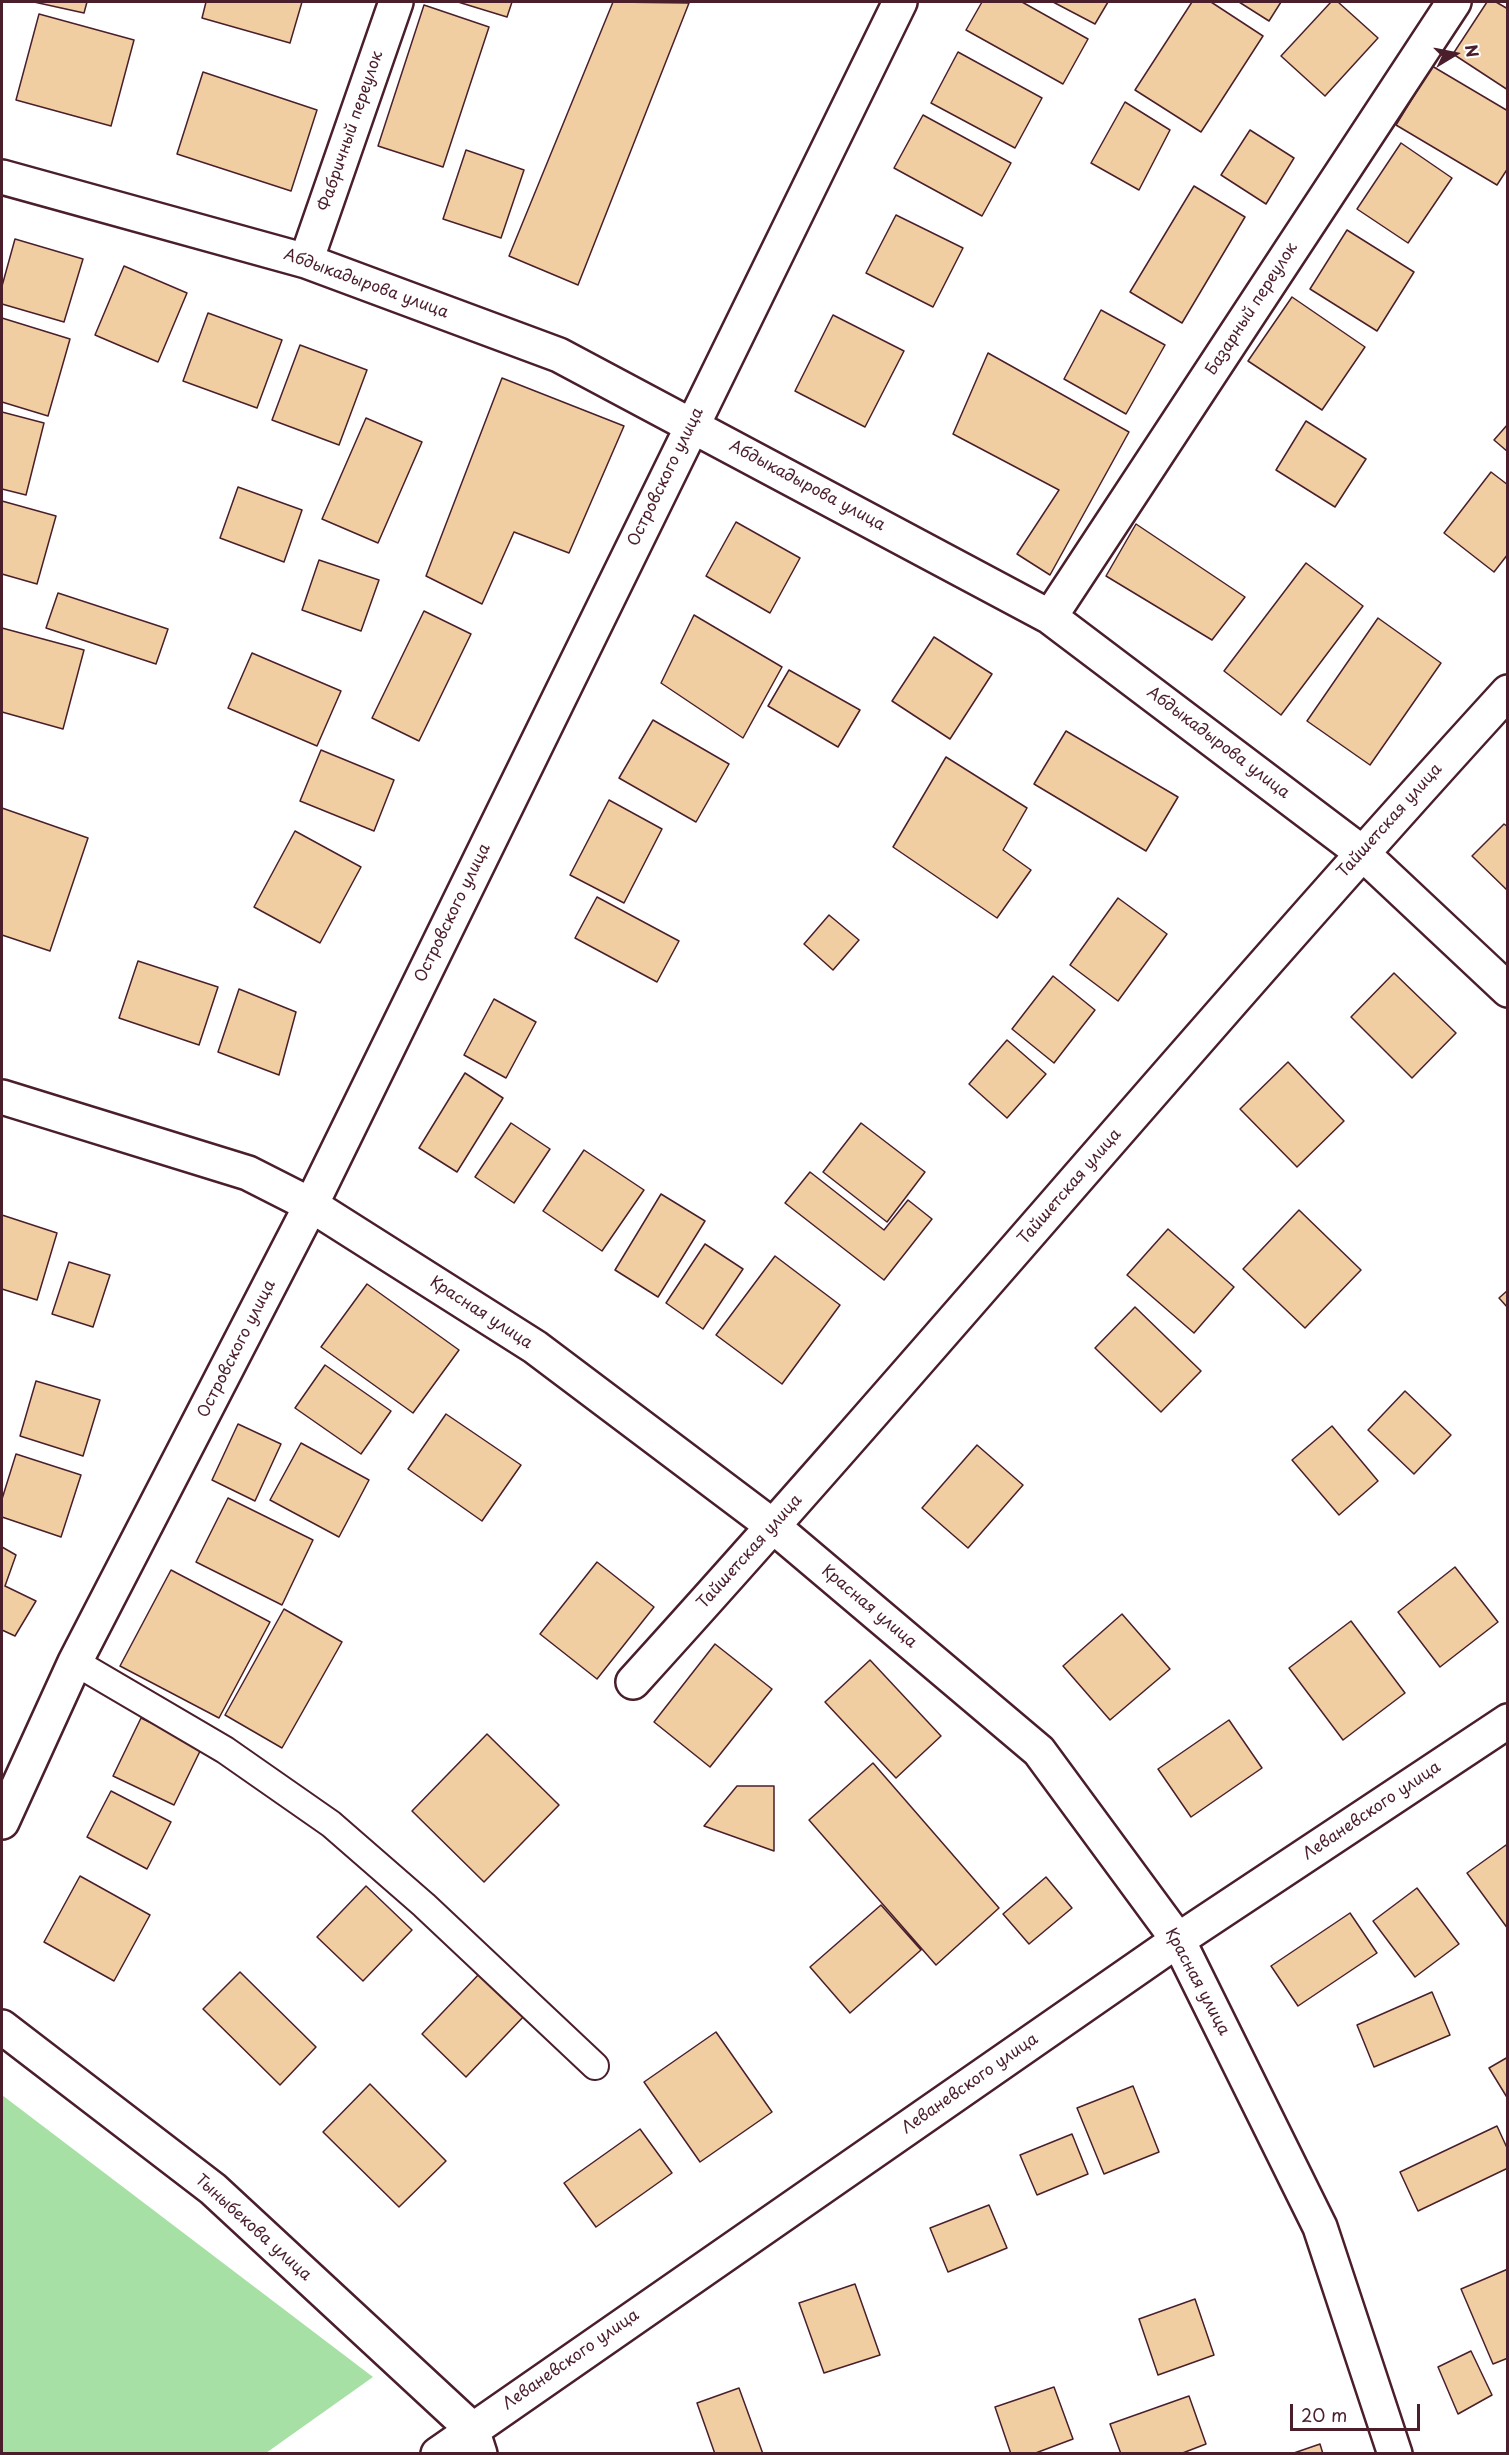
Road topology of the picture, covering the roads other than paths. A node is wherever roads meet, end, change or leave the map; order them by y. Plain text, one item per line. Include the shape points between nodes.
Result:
1 (396, 2) edge
2 (900, 2) edge
3 (1454, 2) edge
4 (2, 177) edge
5 (306, 261) junction
6 (692, 424) junction
7 (1050, 617) junction
8 (1508, 692) edge
9 (1362, 852) junction
10 (1508, 990) edge
11 (2, 1097) edge
12 (311, 1205) junction
13 (774, 1527) junction
14 (75, 1662) junction
15 (633, 1682) dead end
16 (1508, 1721) edge
17 (2, 1822) edge
18 (1179, 1940) junction
19 (2, 2027) edge
20 (595, 2066) dead end
21 (476, 2441) edge
22 (438, 2454) edge
23 (1395, 2454) edge

1 - 5 street, Фабричный переулок
2 - 6 street, Островского улица
3 - 7 street, Базарный переулок
4 - 5 street, Абдыкадырова улица
5 - 6 street, Абдыкадырова улица via 559,355
6 - 7 street, Абдыкадырова улица
6 - 12 street, Островского улица
7 - 9 street, Абдыкадырова улица
8 - 9 street, Тайшетская улица
9 - 10 street, Абдыкадырова улица
9 - 13 street, Тайшетская улица
11 - 12 street, Красная улица via 248,1173
12 - 13 street, Красная улица via 535,1347
12 - 14 street, Островского улица
13 - 15 street, Тайшетская улица
13 - 18 street, Красная улица via 1039,1751
14 - 17 street, Островского улица
14 - 20 lane via 225,1750 331,1824 424,1905
16 - 18 street, Леваневского улица
18 - 21 street, Леваневского улица
18 - 23 street, Красная улица via 1320,2227
19 - 21 street, Тыныбекова улица via 213,2189
21 - 22 street, Леваневского улица

